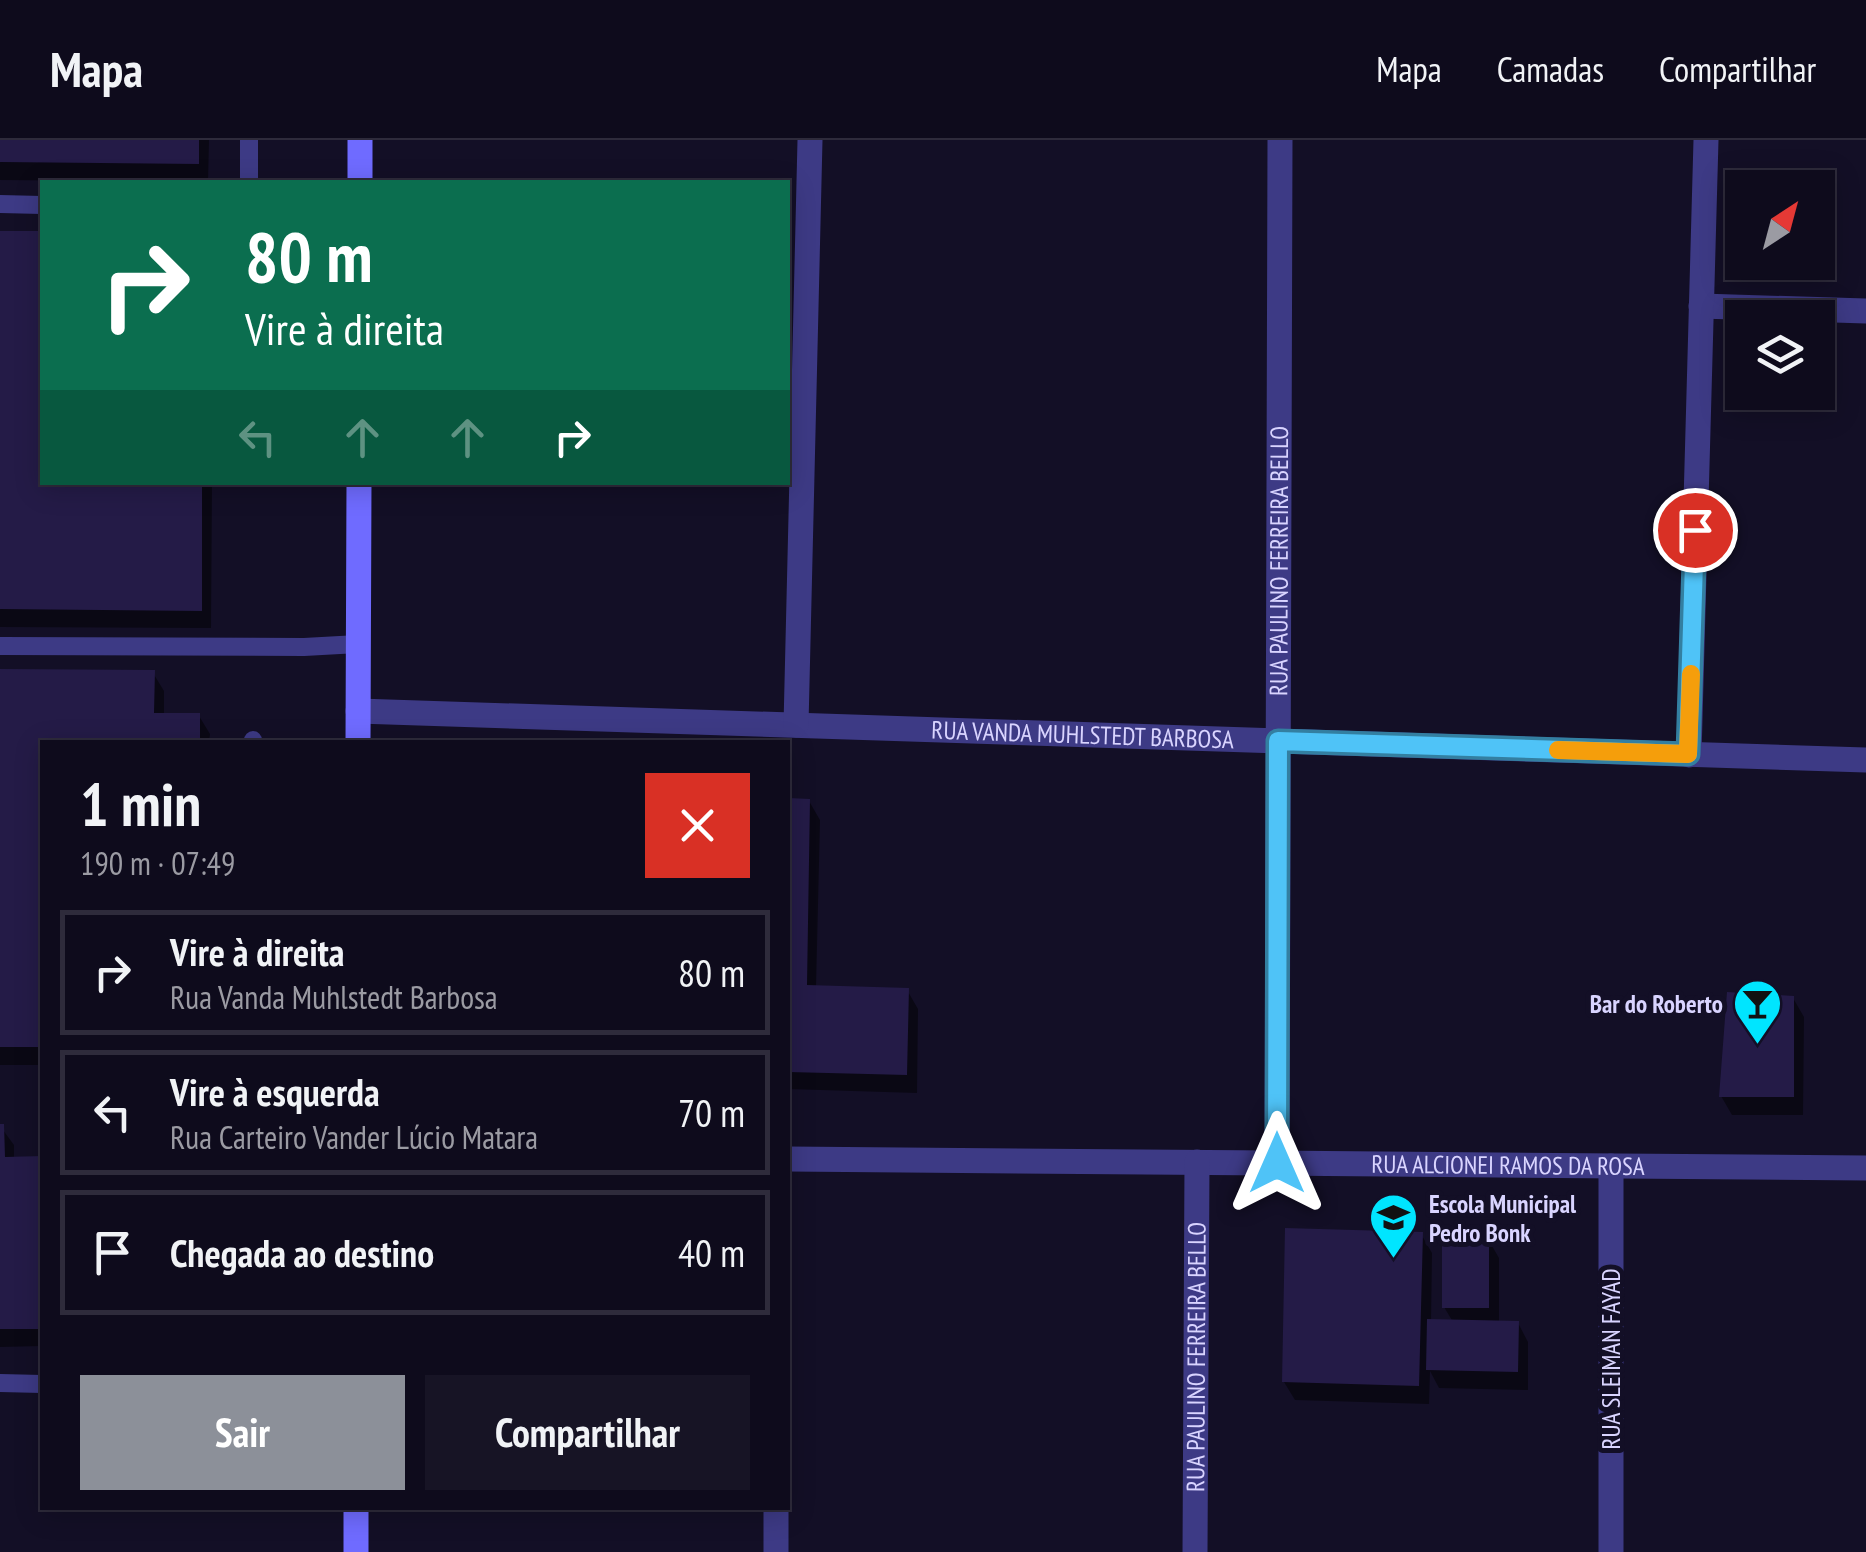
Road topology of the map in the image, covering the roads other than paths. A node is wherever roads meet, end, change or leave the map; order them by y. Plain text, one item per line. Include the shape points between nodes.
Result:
1 (249, 140) edge
2 (360, 140) edge
3 (810, 140) edge
4 (1280, 140) edge
5 (1706, 140) edge
6 (249, 180) edge
7 (360, 180) edge
8 (0, 204) edge
9 (40, 205) edge
10 (1701, 306) junction
11 (1866, 311) edge
12 (359, 485) edge
13 (358, 644) junction
14 (0, 646) edge
15 (358, 711) junction
16 (796, 725) junction
17 (358, 740) edge
18 (1278, 741) junction
19 (1688, 754) junction
20 (1866, 760) edge
21 (790, 1159) edge
22 (1196, 1162) junction
23 (1277, 1163) junction
24 (1611, 1166) junction
25 (1866, 1168) edge
26 (0, 1382) edge
27 (40, 1384) edge
28 (356, 1510) edge
29 (776, 1510) edge
30 (356, 1552) edge
31 (776, 1552) edge
32 (1195, 1552) edge
33 (1611, 1552) edge

1 - 6 lane
2 - 7 street
3 - 16 street
4 - 18 street, RUA PAULINO FERREIRA BELLO
5 - 10 street
8 - 9 lane
10 - 11 street
10 - 19 street
12 - 13 street
13 - 14 lane
13 - 15 street
15 - 16 street, RUA VANDA MUHLSTEDT BARBOSA
15 - 17 street
16 - 18 street, RUA VANDA MUHLSTEDT BARBOSA
18 - 19 street, RUA VANDA MUHLSTEDT BARBOSA
18 - 23 street, RUA PAULINO FERREIRA BELLO
19 - 20 street, RUA VANDA MUHLSTEDT BARBOSA
21 - 22 street, RUA ALCIONEI RAMOS DA ROSA
22 - 23 street, RUA ALCIONEI RAMOS DA ROSA
22 - 32 street, RUA PAULINO FERREIRA BELLO
23 - 24 street, RUA ALCIONEI RAMOS DA ROSA
24 - 25 street, RUA ALCIONEI RAMOS DA ROSA
24 - 33 street, RUA SLEIMAN FAYAD
26 - 27 lane
28 - 30 street
29 - 31 street

